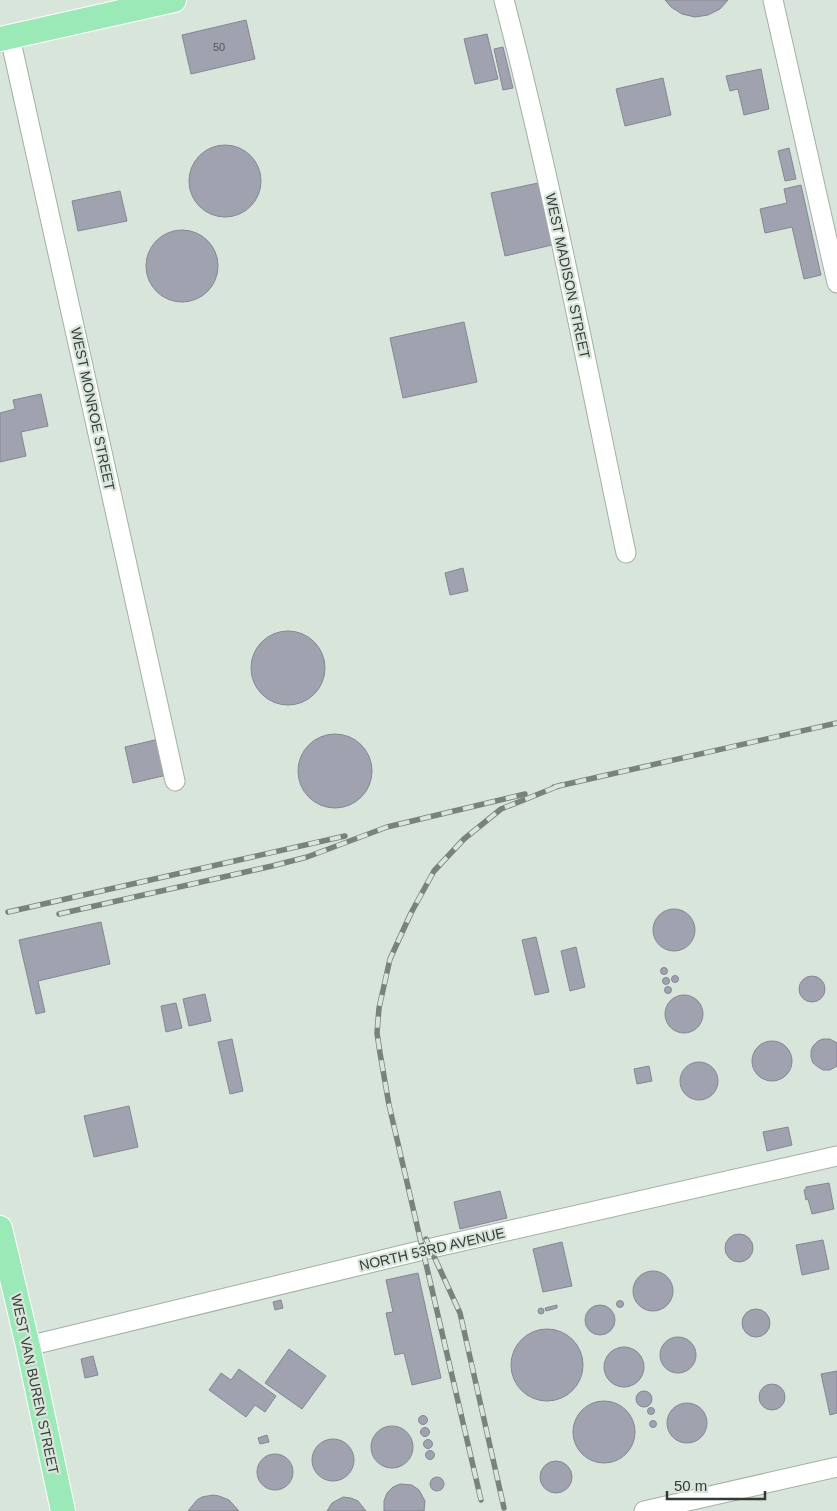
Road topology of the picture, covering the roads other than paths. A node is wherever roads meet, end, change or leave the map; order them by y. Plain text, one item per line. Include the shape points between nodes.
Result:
1 (174, 0) edge
2 (504, 0) edge
3 (773, 0) edge
4 (5, 38) edge
5 (837, 283) edge
6 (626, 553) dead end
7 (175, 781) dead end
8 (837, 1156) edge
9 (0, 1228) edge
10 (28, 1346) junction
11 (837, 1467) edge
12 (63, 1511) edge
13 (644, 1511) edge

1 - 4 main road
2 - 6 street, WEST MADISON STREET via 551,194
3 - 5 street
4 - 7 street, WEST MONROE STREET
8 - 10 street, NORTH 53RD AVENUE via 423,1250
9 - 10 main road, WEST VAN BUREN STREET
10 - 12 main road, WEST VAN BUREN STREET
11 - 13 street

